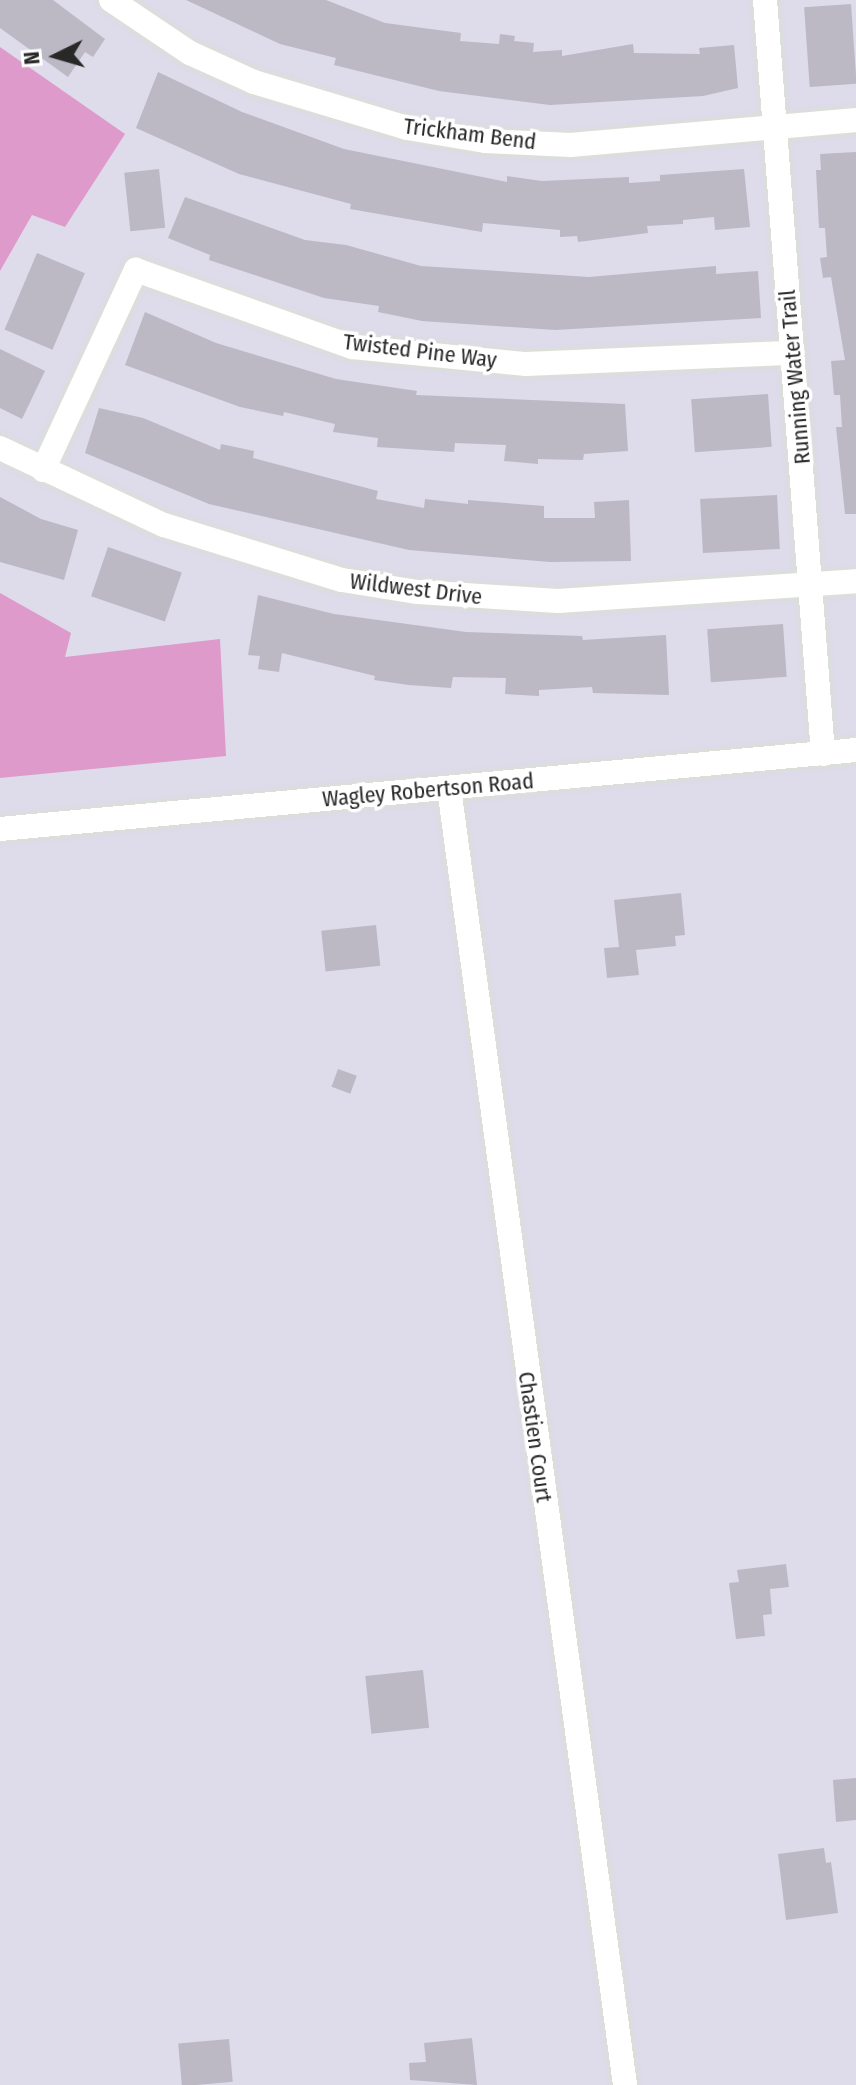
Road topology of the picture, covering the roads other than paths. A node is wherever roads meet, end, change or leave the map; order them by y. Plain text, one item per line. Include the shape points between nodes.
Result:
1 (111, 0) edge
2 (765, 0) edge
3 (856, 120) edge
4 (774, 128) junction
5 (793, 353) junction
6 (0, 448) edge
7 (43, 470) junction
8 (856, 581) edge
9 (812, 584) junction
10 (856, 750) edge
11 (823, 754) junction
12 (449, 788) junction
13 (0, 829) edge
14 (625, 2085) edge

1 - 4 street, Trickham Bend via 190,53 254,82 407,128 485,141 571,145
2 - 4 street, Running Water Trail
3 - 4 street, Trickham Bend
4 - 5 street, Running Water Trail
5 - 7 street, Twisted Pine Way via 526,364 352,347 136,270
5 - 9 street, Running Water Trail
6 - 7 street, Wildwest Drive
7 - 9 street, Wildwest Drive via 164,525 342,580 418,592 558,601
8 - 9 street, Wildwest Drive
9 - 11 street, Running Water Trail
10 - 11 street, Wagley Robertson Road
11 - 12 street, Wagley Robertson Road
12 - 13 street, Wagley Robertson Road
12 - 14 street, Chastien Court

